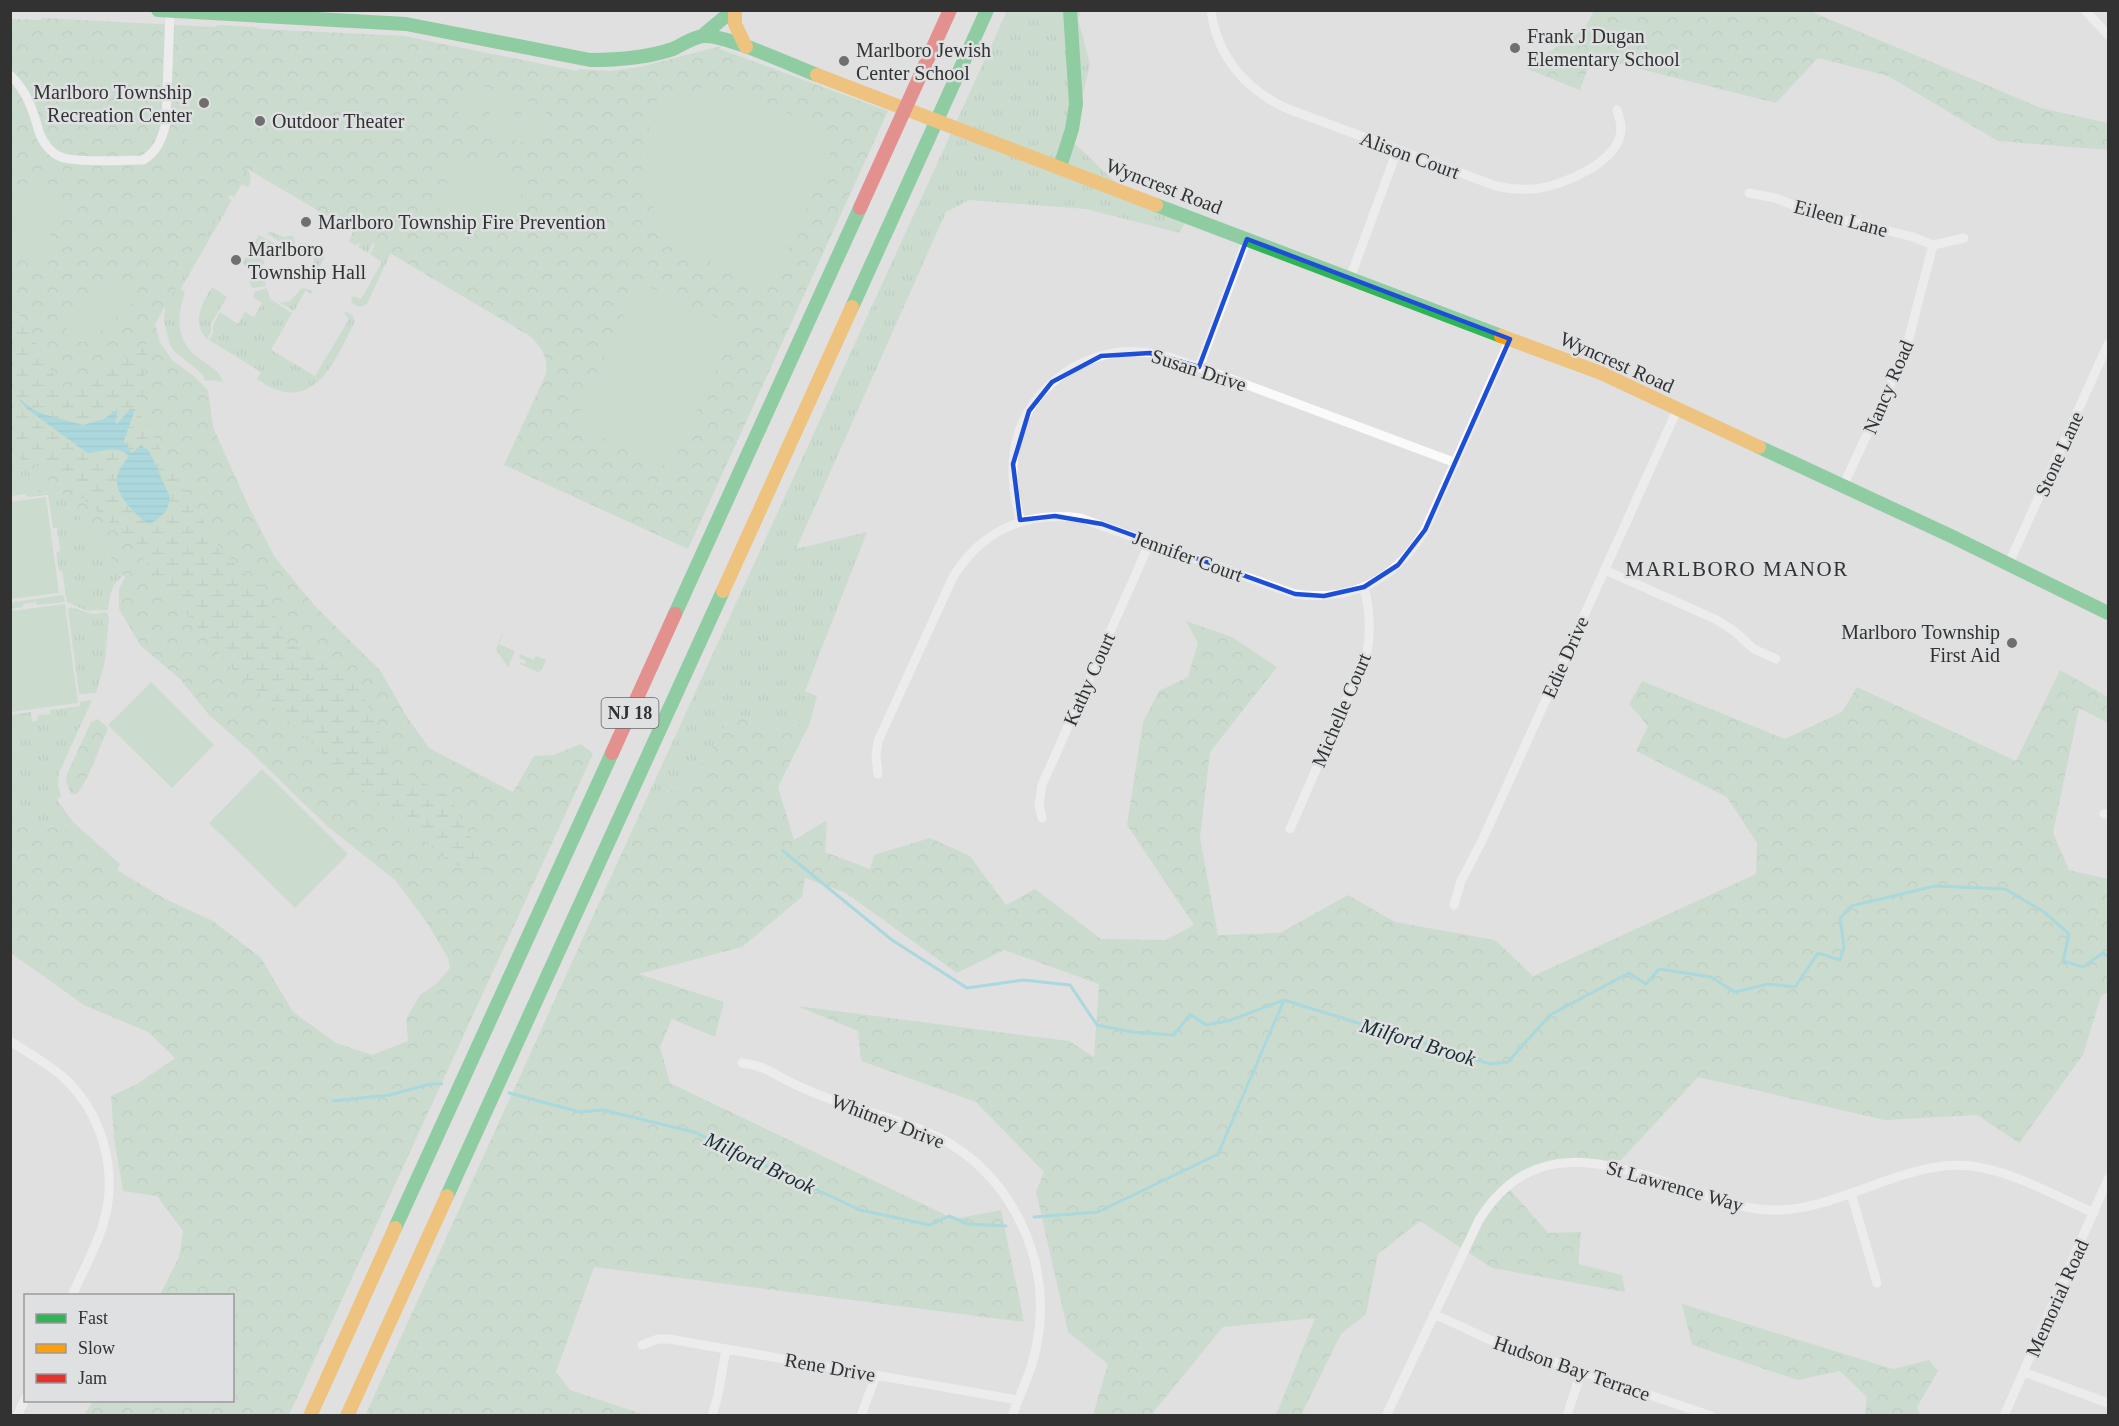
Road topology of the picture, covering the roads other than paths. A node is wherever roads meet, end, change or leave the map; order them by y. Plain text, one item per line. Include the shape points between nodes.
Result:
1 (158, 10) edge
2 (734, 10) edge
3 (950, 10) edge
4 (987, 10) edge
5 (1070, 10) edge
6 (1211, 10) edge
7 (2085, 10) edge
8 (170, 11) edge
9 (2109, 35) edge
10 (702, 36) junction
11 (746, 46) junction
12 (10, 75) edge
13 (1617, 110) dead end
14 (1397, 151) junction
15 (1060, 166) junction
16 (1749, 193) dead end
17 (1964, 238) dead end
18 (1247, 239) junction
19 (1933, 244) junction
20 (1350, 279) junction
21 (1510, 339) junction
22 (2109, 344) edge
23 (1198, 367) junction
24 (1677, 410) junction
25 (1456, 463) junction
26 (1843, 486) junction
27 (1020, 520) junction
28 (1150, 542) junction
29 (2009, 563) junction
30 (1605, 570) junction
31 (1364, 587) junction
32 (2109, 613) edge
33 (1776, 659) dead end
34 (878, 774) dead end
35 (1042, 818) dead end
36 (1290, 830) dead end
37 (1454, 905) dead end
38 (10, 1041) edge
39 (742, 1063) dead end
40 (2109, 1179) edge
41 (1851, 1193) junction
42 (2094, 1213) junction
43 (1877, 1283) dead end
44 (73, 1294) edge
45 (1434, 1314) junction
46 (642, 1345) dead end
47 (726, 1349) junction
48 (1581, 1372) junction
49 (2024, 1372) junction
50 (876, 1375) junction
51 (1018, 1400) junction
52 (24, 1401) edge
53 (2109, 1403) edge
54 (17, 1416) edge
55 (310, 1416) edge
56 (347, 1416) edge
57 (712, 1416) edge
58 (861, 1416) edge
59 (1012, 1416) edge
60 (1386, 1416) edge
61 (1567, 1416) edge
62 (1711, 1416) edge
63 (2004, 1416) edge

1 - 8 main road
2 - 10 main road
2 - 11 main road via 735,24
3 - 55 main road, NJ 18
4 - 56 main road, NJ 18
5 - 15 main road via 1076,104
6 - 14 street, Alison Court via 1227,57 1240,76 1262,96
7 - 9 street
8 - 10 main road via 406,24 590,60 650,55
8 - 12 street via 166,123 162,138 143,160 63,158 50,150 27,95
10 - 11 main road, Wyncrest Road
11 - 15 main road, Wyncrest Road
13 - 14 street, Alison Court via 1622,128 1614,147 1582,174 1546,187 1496,186
14 - 20 street
15 - 18 main road, Wyncrest Road
16 - 19 street, Eileen Lane
17 - 19 street
18 - 20 main road, Wyncrest Road
18 - 23 street
19 - 26 street, Nancy Road via 1905,353
20 - 21 main road, Wyncrest Road
21 - 24 main road, Wyncrest Road via 1601,373
21 - 25 street, Jennifer Court
22 - 29 street, Stone Lane
23 - 25 street, Susan Drive
23 - 27 street, Susan Drive via 1156,354 1123,352 1084,362 1052,382 1029,411 1015,444 1012,477
24 - 26 main road, Wyncrest Road
24 - 30 street, Edie Drive
25 - 31 street, Jennifer Court via 1417,543 1398,565
26 - 29 main road, Wyncrest Road
27 - 28 street, Jennifer Court via 1080,518
27 - 34 street, Jennifer Court via 980,544 953,577 878,741
28 - 31 street, Jennifer Court via 1295,594 1324,596
28 - 35 street, Kathy Court via 1042,785
29 - 32 main road, Wyncrest Road
30 - 33 street via 1717,620 1754,649
30 - 37 street, Edie Drive via 1461,881
31 - 36 street, Michelle Court via 1370,610 1365,659
38 - 44 street via 73,1087 94,1119 106,1151 110,1174 108,1208
39 - 51 street, Whitney Drive via 756,1064 812,1093 926,1131 963,1153 996,1184 1024,1228 1040,1292 1037,1343
40 - 42 street, Memorial Road
41 - 42 street, St Lawrence Way via 1932,1168 1971,1166 2003,1173
41 - 43 street
41 - 45 street, St Lawrence Way via 1796,1208 1759,1209 1605,1164 1571,1162 1542,1167 1507,1187 1485,1209
42 - 49 street, Memorial Road
45 - 48 street, Hudson Bay Terrace via 1490,1340
45 - 60 street, St Lawrence Way
46 - 47 street, Rene Drive via 669,1339
47 - 50 street, Rene Drive
47 - 57 street
48 - 61 street
48 - 62 street, Hudson Bay Terrace
49 - 53 street
49 - 63 street, Memorial Road
50 - 51 street, Rene Drive
50 - 58 street
51 - 59 street, Whitney Drive
52 - 54 street

